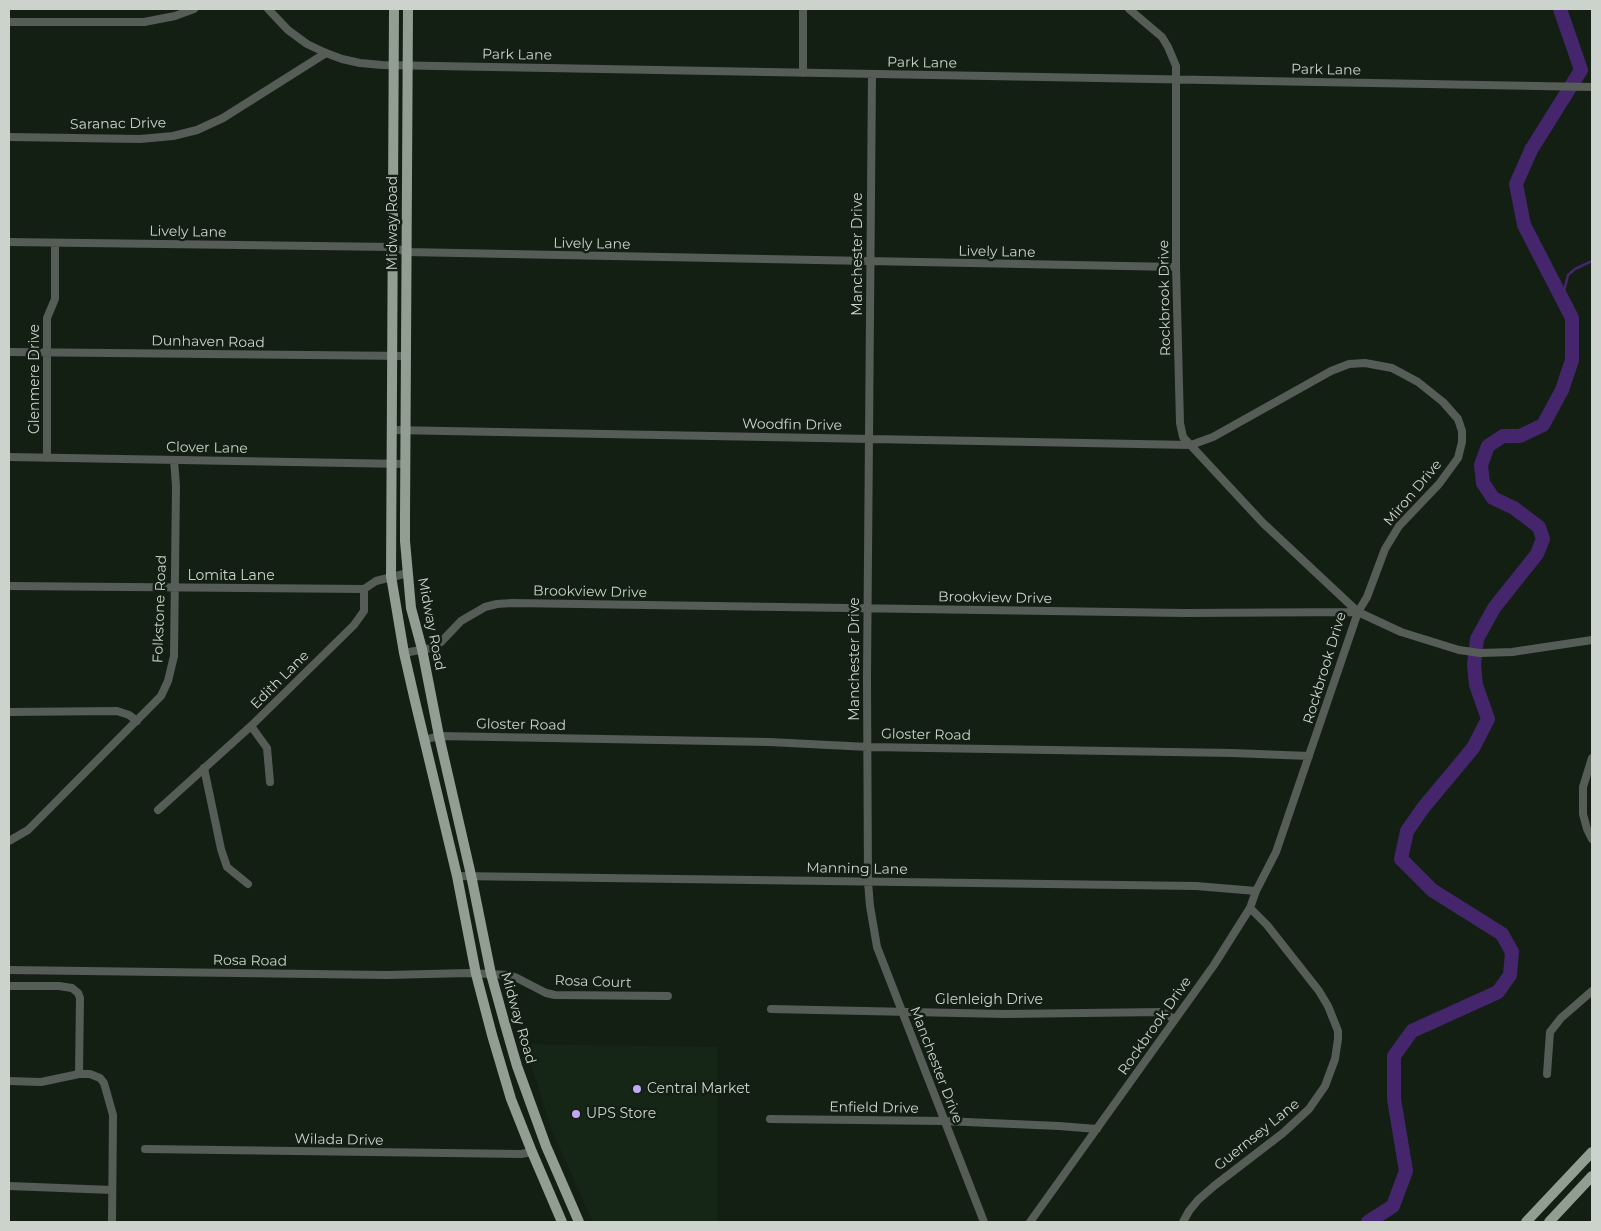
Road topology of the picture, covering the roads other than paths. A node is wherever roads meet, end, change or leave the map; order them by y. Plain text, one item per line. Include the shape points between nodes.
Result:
1 (194, 9) edge
2 (268, 9) edge
3 (394, 9) edge
4 (408, 9) edge
5 (804, 9) edge
6 (1129, 9) edge
7 (9, 22) edge
8 (326, 54) junction
9 (393, 65) junction
10 (408, 66) junction
11 (803, 73) junction
12 (872, 74) junction
13 (1176, 80) junction
14 (1592, 87) edge
15 (9, 137) edge
16 (9, 242) edge
17 (55, 243) junction
18 (392, 247) junction
19 (406, 252) junction
20 (871, 262) junction
21 (1176, 267) junction
22 (9, 352) edge
23 (46, 352) junction
24 (391, 356) junction
25 (407, 356) junction
26 (392, 430) junction
27 (404, 430) junction
28 (869, 440) junction
29 (1191, 445) junction
30 (9, 457) edge
31 (47, 458) junction
32 (174, 460) junction
33 (392, 464) junction
34 (405, 464) junction
35 (408, 573) junction
36 (391, 576) junction
37 (9, 586) edge
38 (175, 588) junction
39 (364, 589) junction
40 (868, 608) junction
41 (1358, 612) junction
42 (1592, 640) edge
43 (422, 649) junction
44 (404, 653) junction
45 (9, 712) edge
46 (137, 721) junction
47 (252, 726) junction
48 (439, 736) junction
49 (424, 740) junction
50 (868, 746) junction
51 (1309, 756) junction
52 (1592, 758) edge
53 (204, 768) junction
54 (270, 782) dead end
55 (158, 810) dead end
56 (1592, 839) edge
57 (9, 841) edge
58 (471, 875) junction
59 (457, 876) junction
60 (868, 882) junction
61 (248, 884) dead end
62 (1256, 891) junction
63 (1250, 908) junction
64 (9, 970) edge
65 (476, 974) junction
66 (491, 974) junction
67 (9, 986) edge
68 (1592, 991) edge
69 (668, 996) dead end
70 (772, 1009) dead end
71 (902, 1012) junction
72 (1174, 1019) junction
73 (79, 1074) junction
74 (1547, 1074) dead end
75 (9, 1082) edge
76 (770, 1119) dead end
77 (944, 1121) junction
78 (1097, 1129) junction
79 (546, 1146) junction
80 (145, 1150) dead end
81 (532, 1152) junction
82 (1592, 1152) edge
83 (1592, 1176) edge
84 (9, 1186) edge
85 (112, 1190) junction
86 (1555, 1192) junction
87 (1567, 1203) junction
88 (112, 1222) edge
89 (562, 1222) edge
90 (579, 1222) edge
91 (984, 1222) edge
92 (1030, 1222) edge
93 (1184, 1222) edge
94 (1526, 1222) edge
95 (1549, 1222) edge

1 - 7 street via 144,22
2 - 8 street, Park Lane via 288,30
3 - 9 main road, Midway Road
4 - 10 main road, Midway Road
5 - 11 street
6 - 13 street, Rockbrook Drive via 1155,30 1168,47 1176,66
8 - 9 street, Park Lane via 360,63
8 - 15 street, Saranac Drive via 223,118 197,130 140,139
9 - 10 street, Park Lane
9 - 18 main road, Midway Road
10 - 11 street, Park Lane
10 - 19 main road, Midway Road
11 - 12 street, Park Lane
12 - 13 street, Park Lane
12 - 20 street, Manchester Drive
13 - 14 street, Park Lane
13 - 21 street, Rockbrook Drive
16 - 17 street, Lively Lane
17 - 18 street, Lively Lane
17 - 23 street, Glenmere Drive via 55,299 47,318
18 - 19 street, Lively Lane
18 - 24 main road, Midway Road
19 - 20 street, Lively Lane
19 - 25 main road, Midway Road
20 - 21 street, Lively Lane
20 - 28 street, Manchester Drive
21 - 29 street, Rockbrook Drive via 1181,430
22 - 23 street, Dunhaven Road
23 - 24 street, Dunhaven Road
23 - 31 street, Glenmere Drive
24 - 25 street, Dunhaven Road
24 - 26 main road, Midway Road
25 - 27 main road, Midway Road
26 - 27 street, Woodfin Drive
26 - 33 main road, Midway Road
27 - 28 street, Woodfin Drive
27 - 34 main road, Midway Road
28 - 29 street, Woodfin Drive
28 - 40 street, Manchester Drive
29 - 41 street, Rockbrook Drive via 1263,522
29 - 41 street, Miron Drive via 1349,364 1392,368 1418,382 1443,402 1458,420 1462,431 1458,458 1439,484 1399,526 1385,549 1368,597
30 - 31 street, Clover Lane
31 - 32 street, Clover Lane
32 - 33 street, Clover Lane
32 - 38 street, Folkstone Road
33 - 34 street, Clover Lane
33 - 36 main road, Midway Road
34 - 35 main road, Midway Road
35 - 36 street
35 - 43 main road, Midway Road via 411,608
36 - 39 street
36 - 44 main road, Midway Road
37 - 38 street, Lomita Lane
38 - 39 street, Lomita Lane
38 - 46 street, Folkstone Road via 174,656 168,681 161,696
39 - 47 street, Edith Lane via 364,611 354,624
40 - 41 street, Brookview Drive via 1184,614
40 - 43 street, Brookview Drive via 497,604 470,614 441,642
40 - 50 street, Manchester Drive
41 - 42 street, Brookview Drive via 1401,632 1458,650 1480,653 1512,652
41 - 51 street, Rockbrook Drive
43 - 44 street, Brookview Drive
43 - 48 main road, Midway Road
44 - 49 main road, Midway Road
45 - 46 street via 117,711
46 - 57 street, Folkstone Road via 28,830
47 - 53 street, Edith Lane
47 - 54 street via 266,748
48 - 49 street, Gloster Road
48 - 50 street, Gloster Road
48 - 58 main road, Midway Road
49 - 59 main road, Midway Road
50 - 51 street, Gloster Road
50 - 60 street, Manchester Drive
51 - 62 street, Rockbrook Drive via 1276,852
52 - 56 street via 1583,787 1583,814
53 - 55 street, Edith Lane
53 - 61 street via 227,867
58 - 59 street, Manning Lane
58 - 60 street, Manning Lane
58 - 66 main road, Midway Road
59 - 65 main road, Midway Road
60 - 62 street, Manning Lane via 1196,886
60 - 71 street, Manchester Drive via 877,947
62 - 63 street, Rockbrook Drive
63 - 72 street, Rockbrook Drive
63 - 93 street, Guernsey Lane via 1267,925 1328,1006 1338,1031 1334,1066 1309,1109 1198,1200
64 - 65 street, Rosa Road
65 - 66 street, Rosa Road
65 - 81 main road, Midway Road via 501,1066
66 - 69 street, Rosa Court via 515,977 546,993
66 - 79 main road, Midway Road via 517,1066
67 - 73 street via 60,986 78,993
68 - 74 street via 1550,1032
70 - 71 street, Glenleigh Drive
71 - 72 street, Glenleigh Drive via 1162,1012
71 - 77 street, Manchester Drive
72 - 78 street, Rockbrook Drive
73 - 75 street via 41,1082
73 - 85 street via 100,1078 110,1104 114,1126
76 - 77 street, Enfield Drive
77 - 78 street, Enfield Drive
77 - 91 street, Manchester Drive
78 - 92 street, Rockbrook Drive
79 - 81 main road
79 - 90 main road, Midway Road
80 - 81 street, Wilada Drive
81 - 89 main road, Midway Road
82 - 86 main road
83 - 87 main road
84 - 85 street
85 - 88 street
86 - 87 main road
86 - 94 main road
87 - 95 main road

